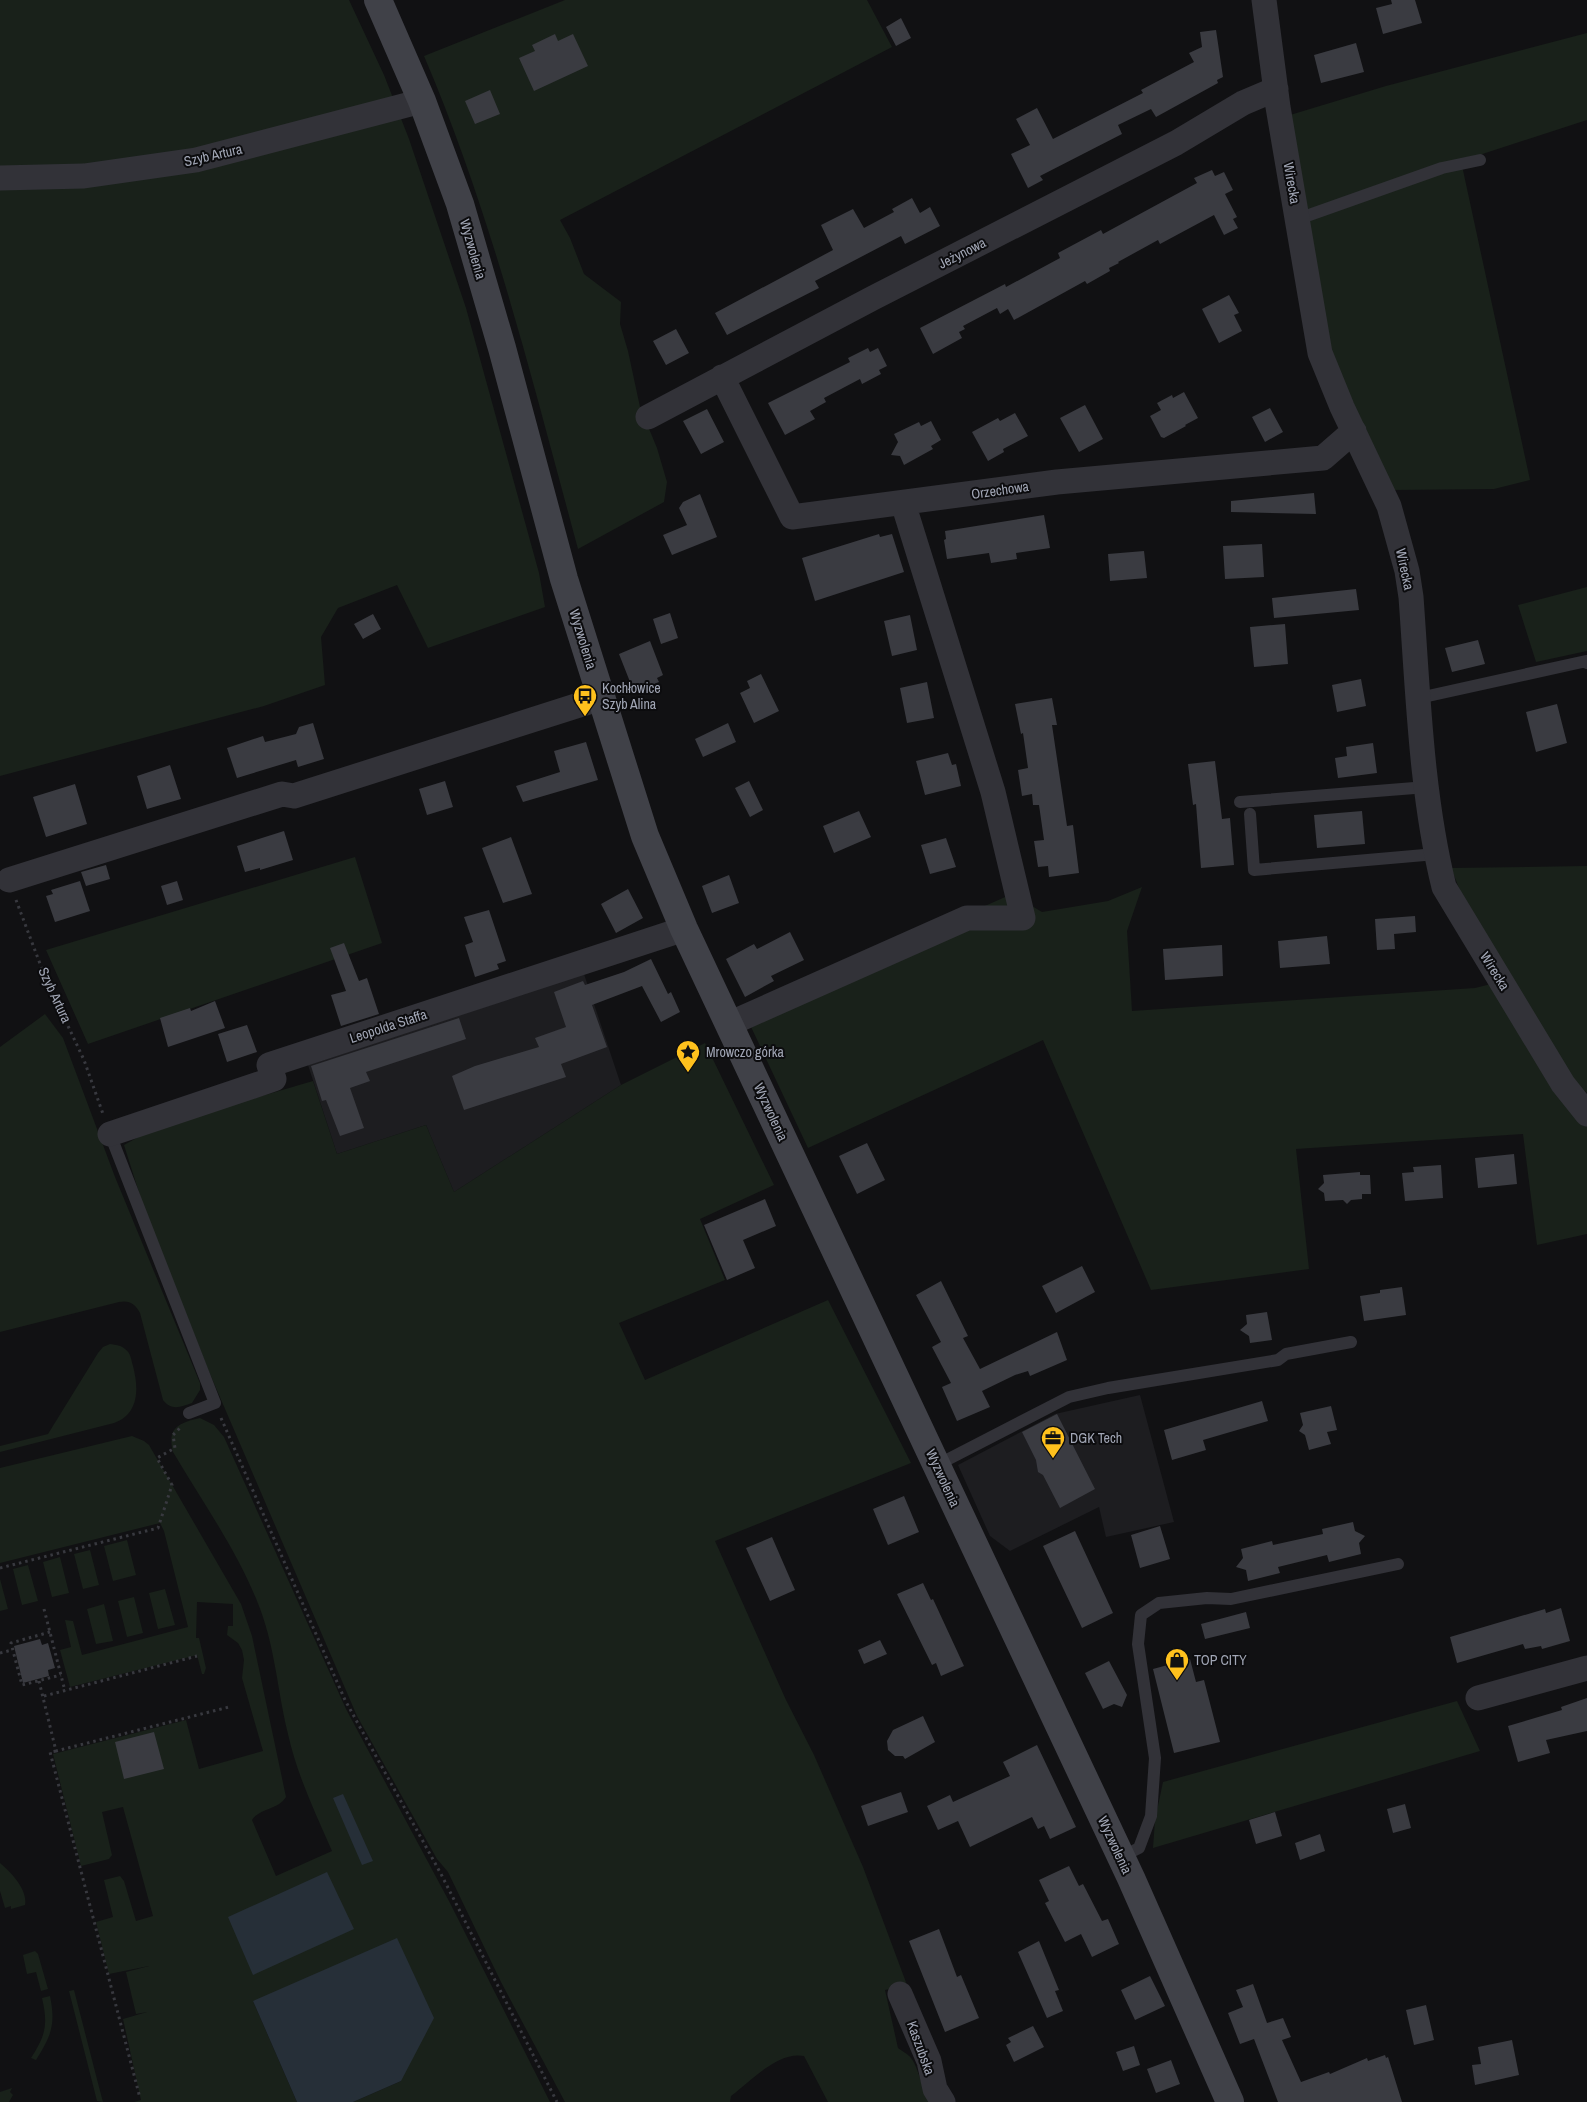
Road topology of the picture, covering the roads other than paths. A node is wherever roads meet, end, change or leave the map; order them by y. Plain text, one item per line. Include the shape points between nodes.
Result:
1 (378, 0) edge
2 (1271, 2) edge
3 (1276, 89) junction
4 (422, 101) junction
5 (1480, 160) dead end
6 (0, 178) edge
7 (1298, 219) junction
8 (722, 378) junction
9 (648, 417) dead end
10 (1354, 431) junction
11 (903, 503) junction
12 (1587, 662) edge
13 (601, 698) junction
14 (1419, 698) junction
15 (1427, 787) junction
16 (1240, 802) dead end
17 (1250, 814) dead end
18 (1436, 854) junction
19 (9, 880) road end
20 (684, 929) junction
21 (730, 1024) junction
22 (1587, 1114) edge
23 (110, 1134) joint
24 (1351, 1342) dead end
25 (190, 1413) dead end
26 (937, 1465) junction
27 (1398, 1564) dead end
28 (1587, 1668) edge
29 (1478, 1698) dead end
30 (1121, 1857) junction
31 (900, 1994) dead end
32 (943, 2102) edge
33 (1230, 2102) edge

1 - 4 street, Wyzwolenia
2 - 3 street, Wirecka
3 - 7 street, Wirecka
3 - 8 street, Jeżynowa via 1243,103 1176,143
4 - 6 street, Szyb Artura via 196,160 84,176
4 - 13 street, Wyzwolenia via 460,204 564,579
5 - 7 lane via 1442,168
7 - 10 street, Wirecka via 1320,353
8 - 9 street, Jeżynowa
8 - 11 street, Orzechowa via 792,517
10 - 11 street, Orzechowa via 1323,458 1056,482
10 - 14 street, Wirecka via 1389,506 1407,571
11 - 21 street via 993,792 1024,918 967,918
12 - 14 lane
13 - 19 street via 294,796 282,794
13 - 20 street, Wyzwolenia via 645,836
14 - 15 street, Wirecka
15 - 16 lane
15 - 18 street, Wirecka
17 - 18 lane via 1254,870
18 - 22 street, Wirecka via 1444,887 1563,1084
20 - 21 street, Wyzwolenia
20 - 23 street, Leopolda Staffa via 270,1065 274,1079
21 - 26 street, Wyzwolenia
23 - 25 lane via 215,1403
24 - 26 lane via 1286,1354 1278,1360 1070,1397
26 - 30 street, Wyzwolenia
27 - 30 lane via 1231,1599 1159,1603 1141,1615 1138,1644 1155,1758 1151,1816 1138,1848
28 - 29 street
30 - 33 street, Wyzwolenia
31 - 32 street, Kaszubska via 929,2061 935,2089

